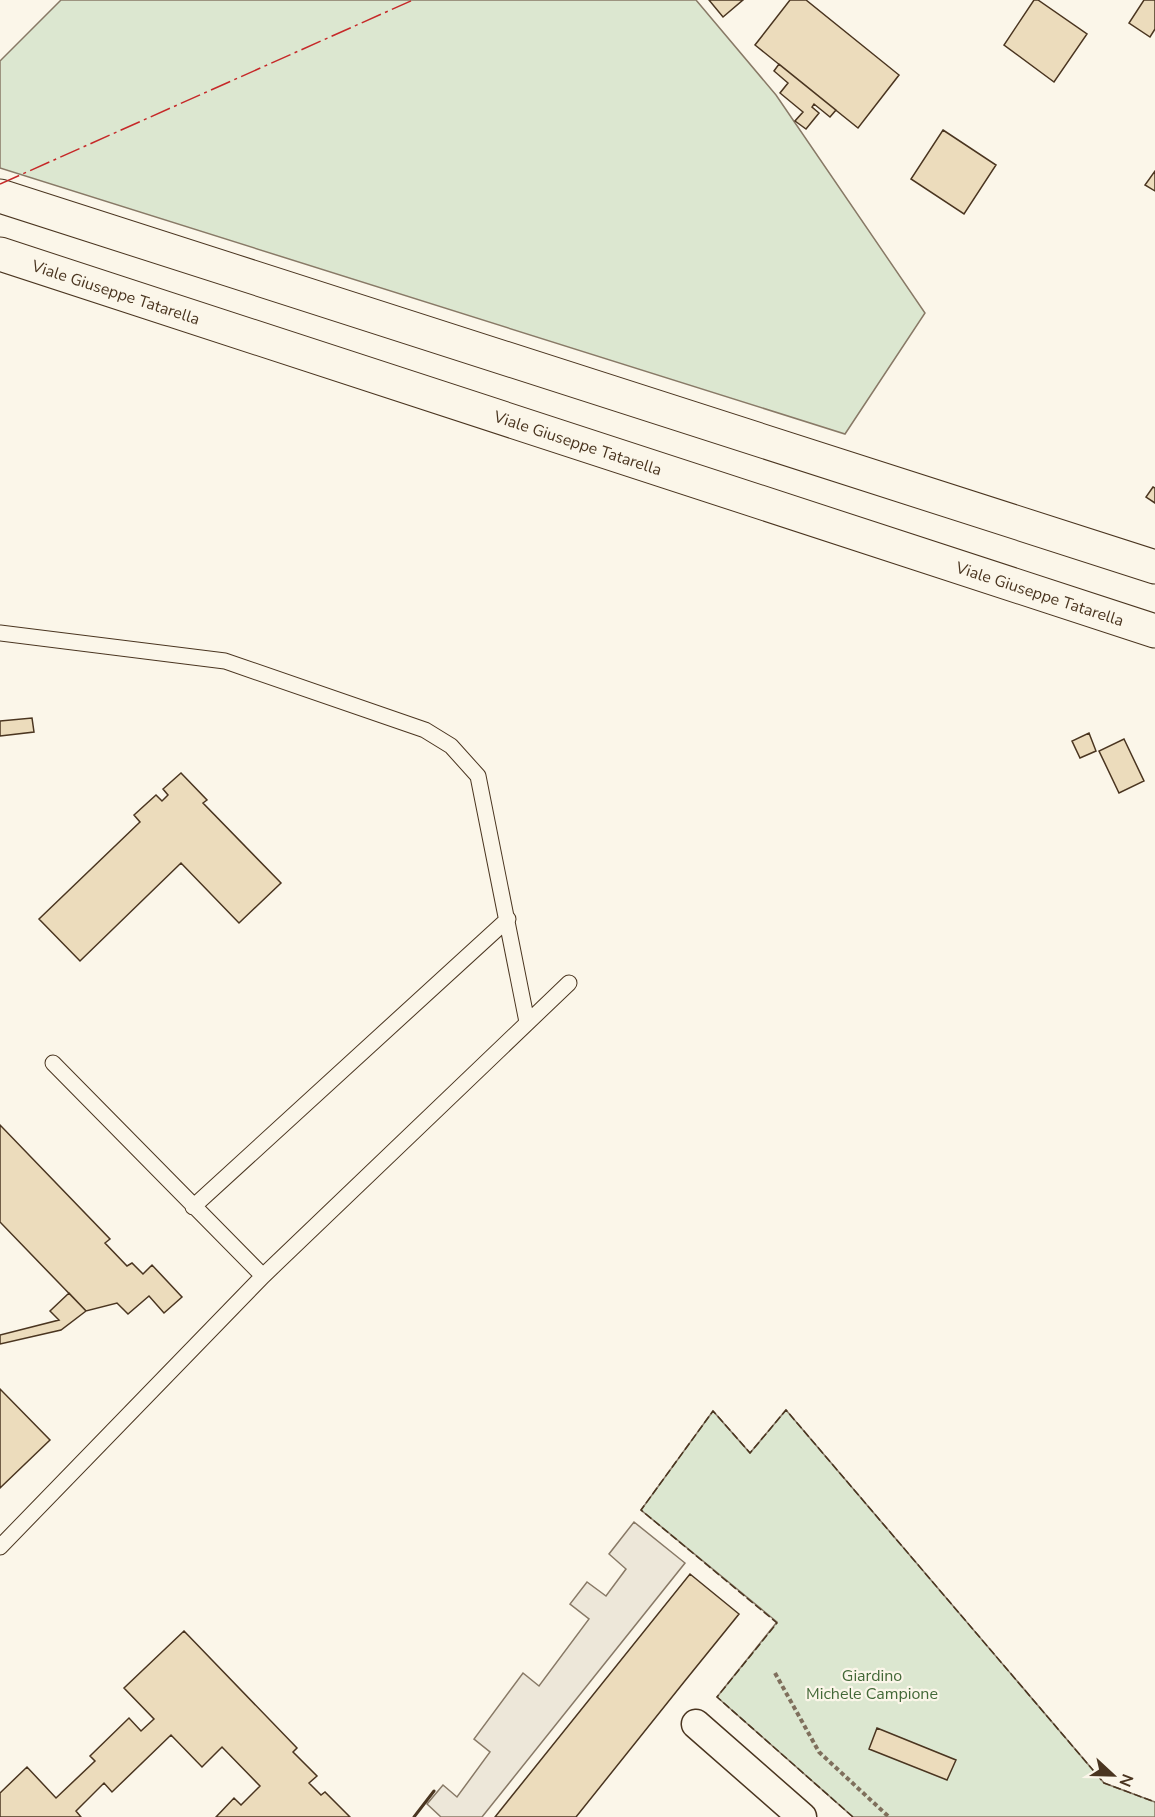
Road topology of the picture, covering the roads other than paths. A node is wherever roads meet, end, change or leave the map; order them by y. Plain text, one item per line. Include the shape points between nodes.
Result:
1 (0, 196) edge
2 (0, 254) edge
3 (1155, 567) edge
4 (1155, 631) edge
5 (0, 633) edge
6 (508, 919) junction
7 (569, 983) dead end
8 (527, 1022) junction
9 (54, 1063) dead end
10 (193, 1207) junction
11 (263, 1276) junction
12 (0, 1547) edge
13 (696, 1724) dead end
14 (802, 1817) edge

1 - 3 main road
2 - 4 main road, Viale Giuseppe Tatarella
5 - 6 lane via 225,661 426,730 451,746 478,776
6 - 8 lane
6 - 10 lane
7 - 8 lane
8 - 11 lane
9 - 10 lane
10 - 11 lane
11 - 12 lane
13 - 14 street

